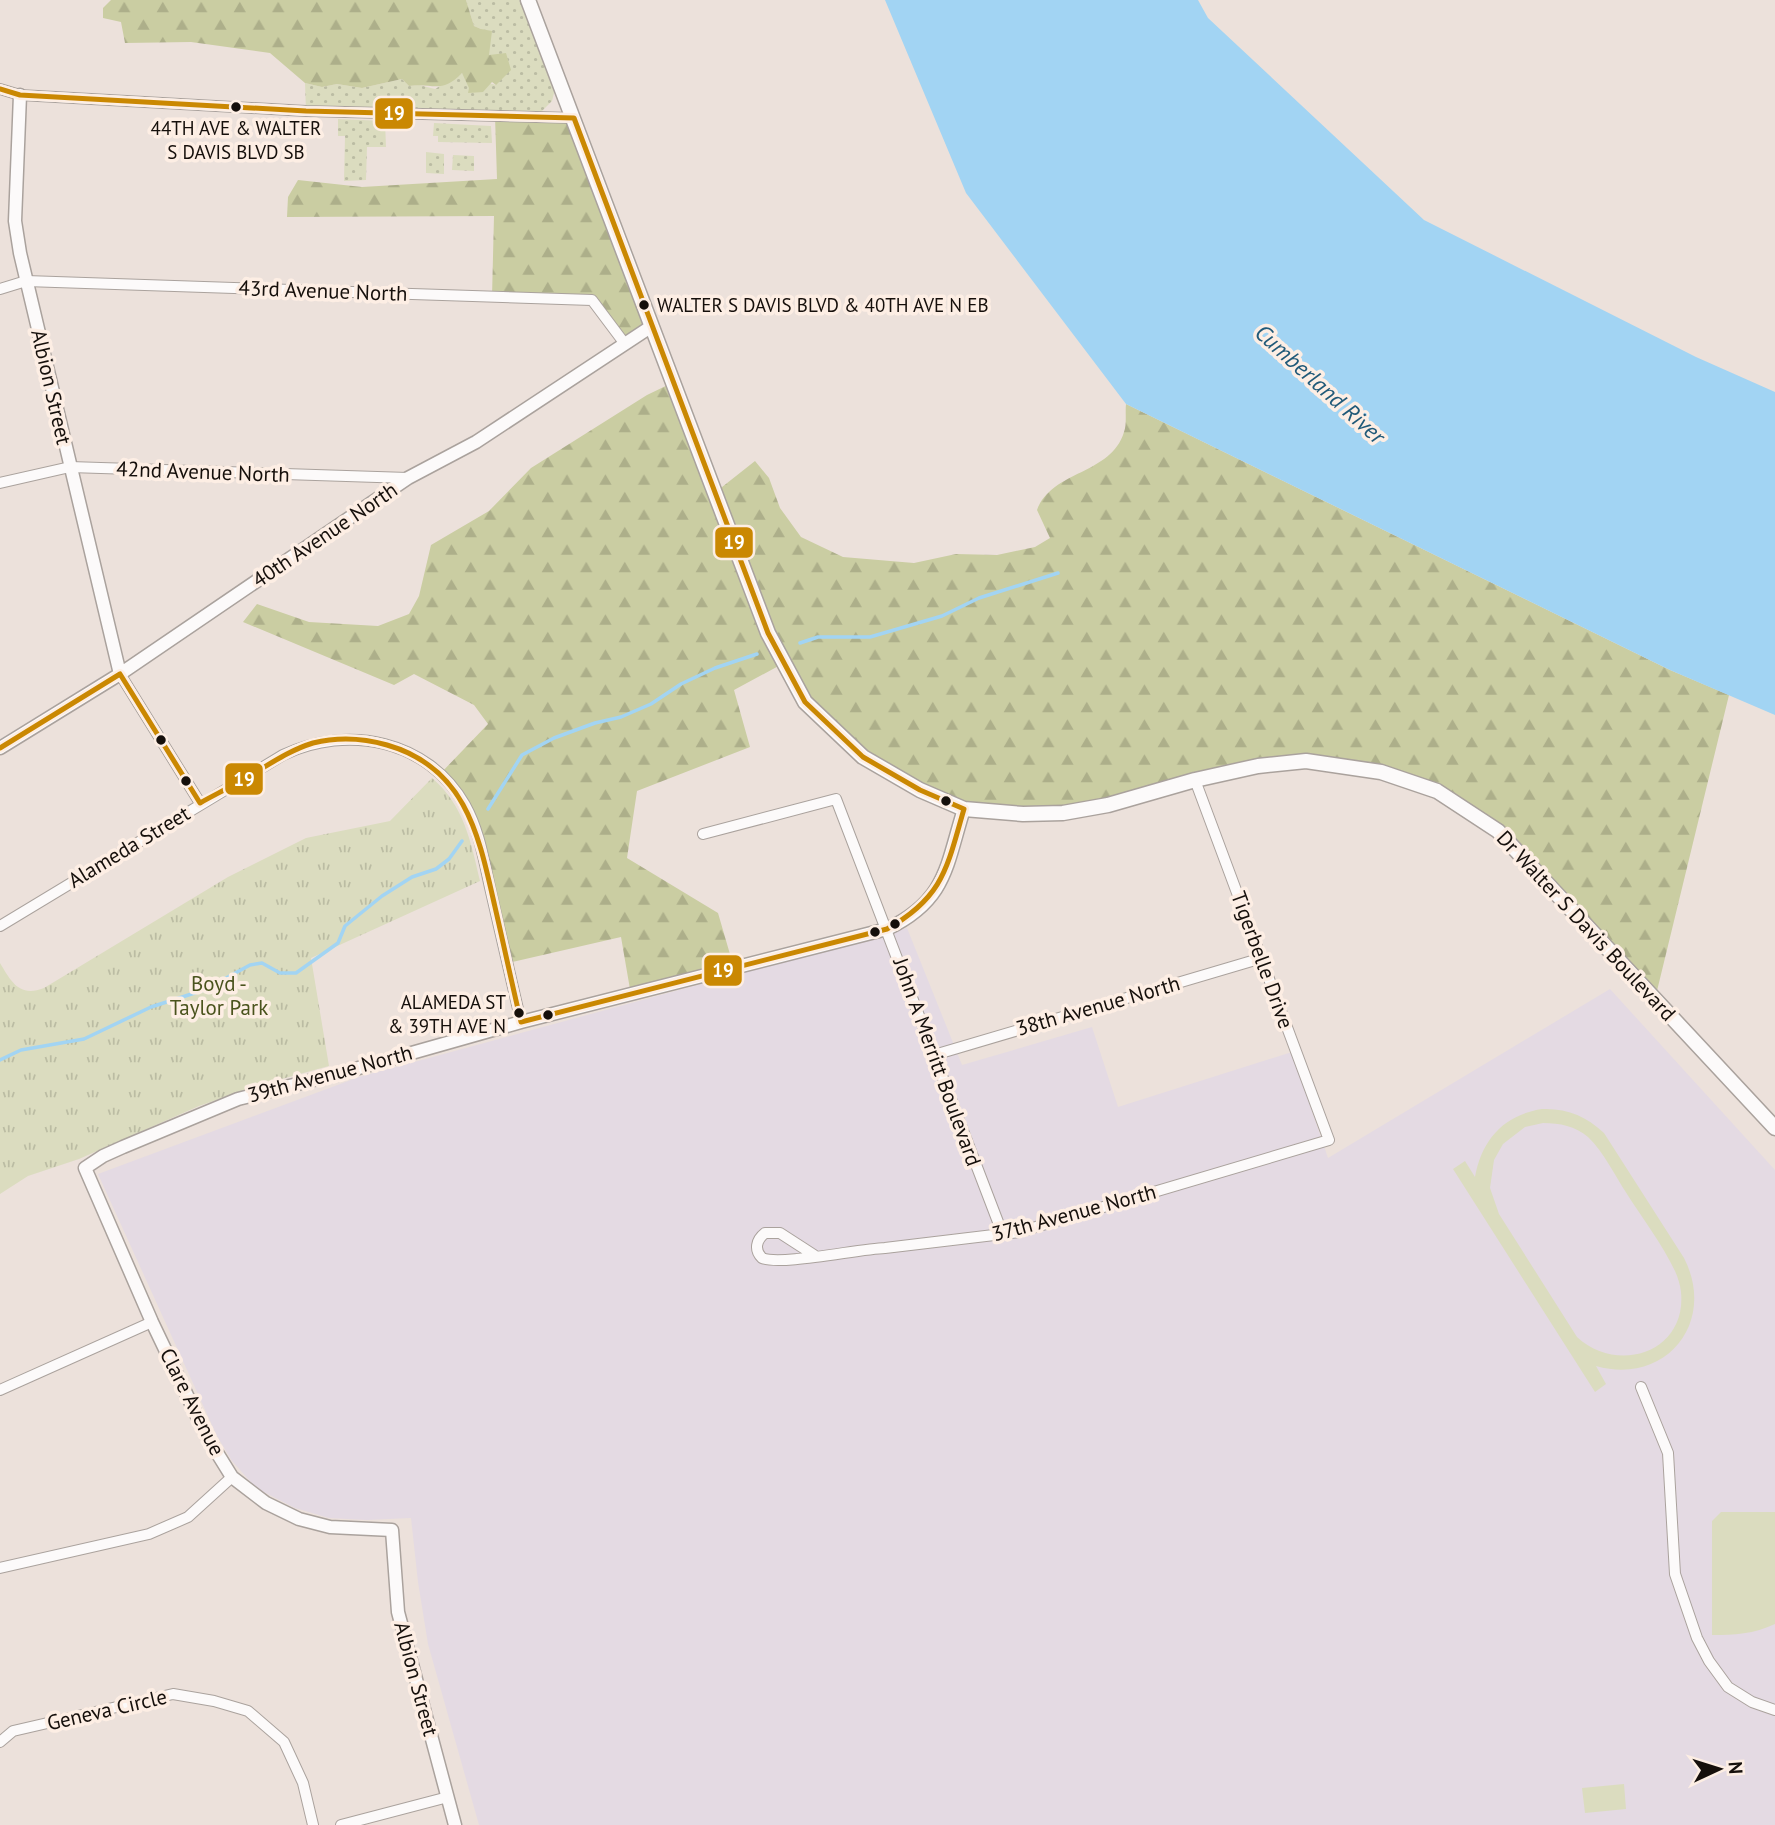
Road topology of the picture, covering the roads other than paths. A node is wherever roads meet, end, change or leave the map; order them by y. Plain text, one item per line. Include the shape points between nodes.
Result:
1 (528, 0) edge
2 (0, 89) edge
3 (20, 95) junction
4 (574, 118) junction
5 (26, 281) junction
6 (0, 289) edge
7 (652, 326) junction
8 (625, 344) junction
9 (70, 467) junction
10 (408, 478) junction
11 (0, 483) edge
12 (120, 674) junction
13 (0, 748) edge
14 (1195, 780) junction
15 (200, 803) junction
16 (964, 808) junction
17 (703, 834) dead end
18 (0, 926) edge
19 (887, 929) junction
20 (1262, 958) junction
21 (521, 1022) junction
22 (934, 1055) junction
23 (1775, 1128) edge
24 (1329, 1140) joint
25 (85, 1168) joint
26 (1003, 1234) junction
27 (814, 1255) junction
28 (152, 1322) junction
29 (1641, 1387) dead end
30 (0, 1390) edge
31 (232, 1477) junction
32 (391, 1530) joint
33 (0, 1568) edge
34 (1775, 1710) edge
35 (0, 1742) edge
36 (448, 1797) junction
37 (313, 1825) edge
38 (341, 1825) edge
39 (455, 1825) edge

1 - 4 main road, Dr Walter S Davis Boulevard
2 - 3 street
3 - 4 street via 306,111
3 - 5 street, Albion Street via 15,221
4 - 7 main road, Dr Walter S Davis Boulevard
5 - 6 street, 43rd Avenue North
5 - 8 street, 43rd Avenue North via 592,300
5 - 9 street, Albion Street
7 - 8 street, 40th Avenue North
7 - 16 main road, Dr Walter S Davis Boulevard via 768,633 805,702 863,757 920,790
8 - 10 street, 40th Avenue North via 476,442
9 - 10 street, 42nd Avenue North
9 - 11 street, 42nd Avenue North
9 - 12 street, Albion Street
10 - 12 street, 40th Avenue North
12 - 13 street, 40th Avenue North
12 - 15 street
14 - 16 main road, Dr Walter S Davis Boulevard via 1063,813
14 - 20 street, Tigerbelle Drive
14 - 23 main road, Dr Walter S Davis Boulevard via 1306,761 1381,772 1437,792 1498,831
15 - 18 street, Alameda Street
15 - 21 street, Alameda Street via 283,755 327,740 376,741 426,763 458,794 479,838
16 - 19 street, 39th Avenue North via 936,892 916,913
17 - 19 street, John A Merritt Boulevard via 836,799
19 - 21 street, 39th Avenue North
19 - 22 street, John A Merritt Boulevard
20 - 22 street, 38th Avenue North
20 - 24 street, Tigerbelle Drive
21 - 25 street, 39th Avenue North via 238,1099 122,1147
22 - 26 street, John A Merritt Boulevard
24 - 26 street, 37th Avenue North
25 - 28 street, Clare Avenue
26 - 27 street, 37th Avenue North
27 - 27 street, 37th Avenue North via 777,1232 765,1233 757,1246 768,1261
28 - 30 street
28 - 31 street, Clare Avenue via 206,1435
29 - 34 street via 1668,1453 1675,1574 1697,1638 1726,1685
31 - 32 street, Clare Avenue via 276,1509 299,1519 343,1528
31 - 33 street via 188,1517 149,1534
32 - 36 street, Albion Street via 398,1612
35 - 37 street, Geneva Circle via 13,1731 173,1693 214,1701 248,1711 284,1742 303,1783
36 - 38 street
36 - 39 street, Albion Street

